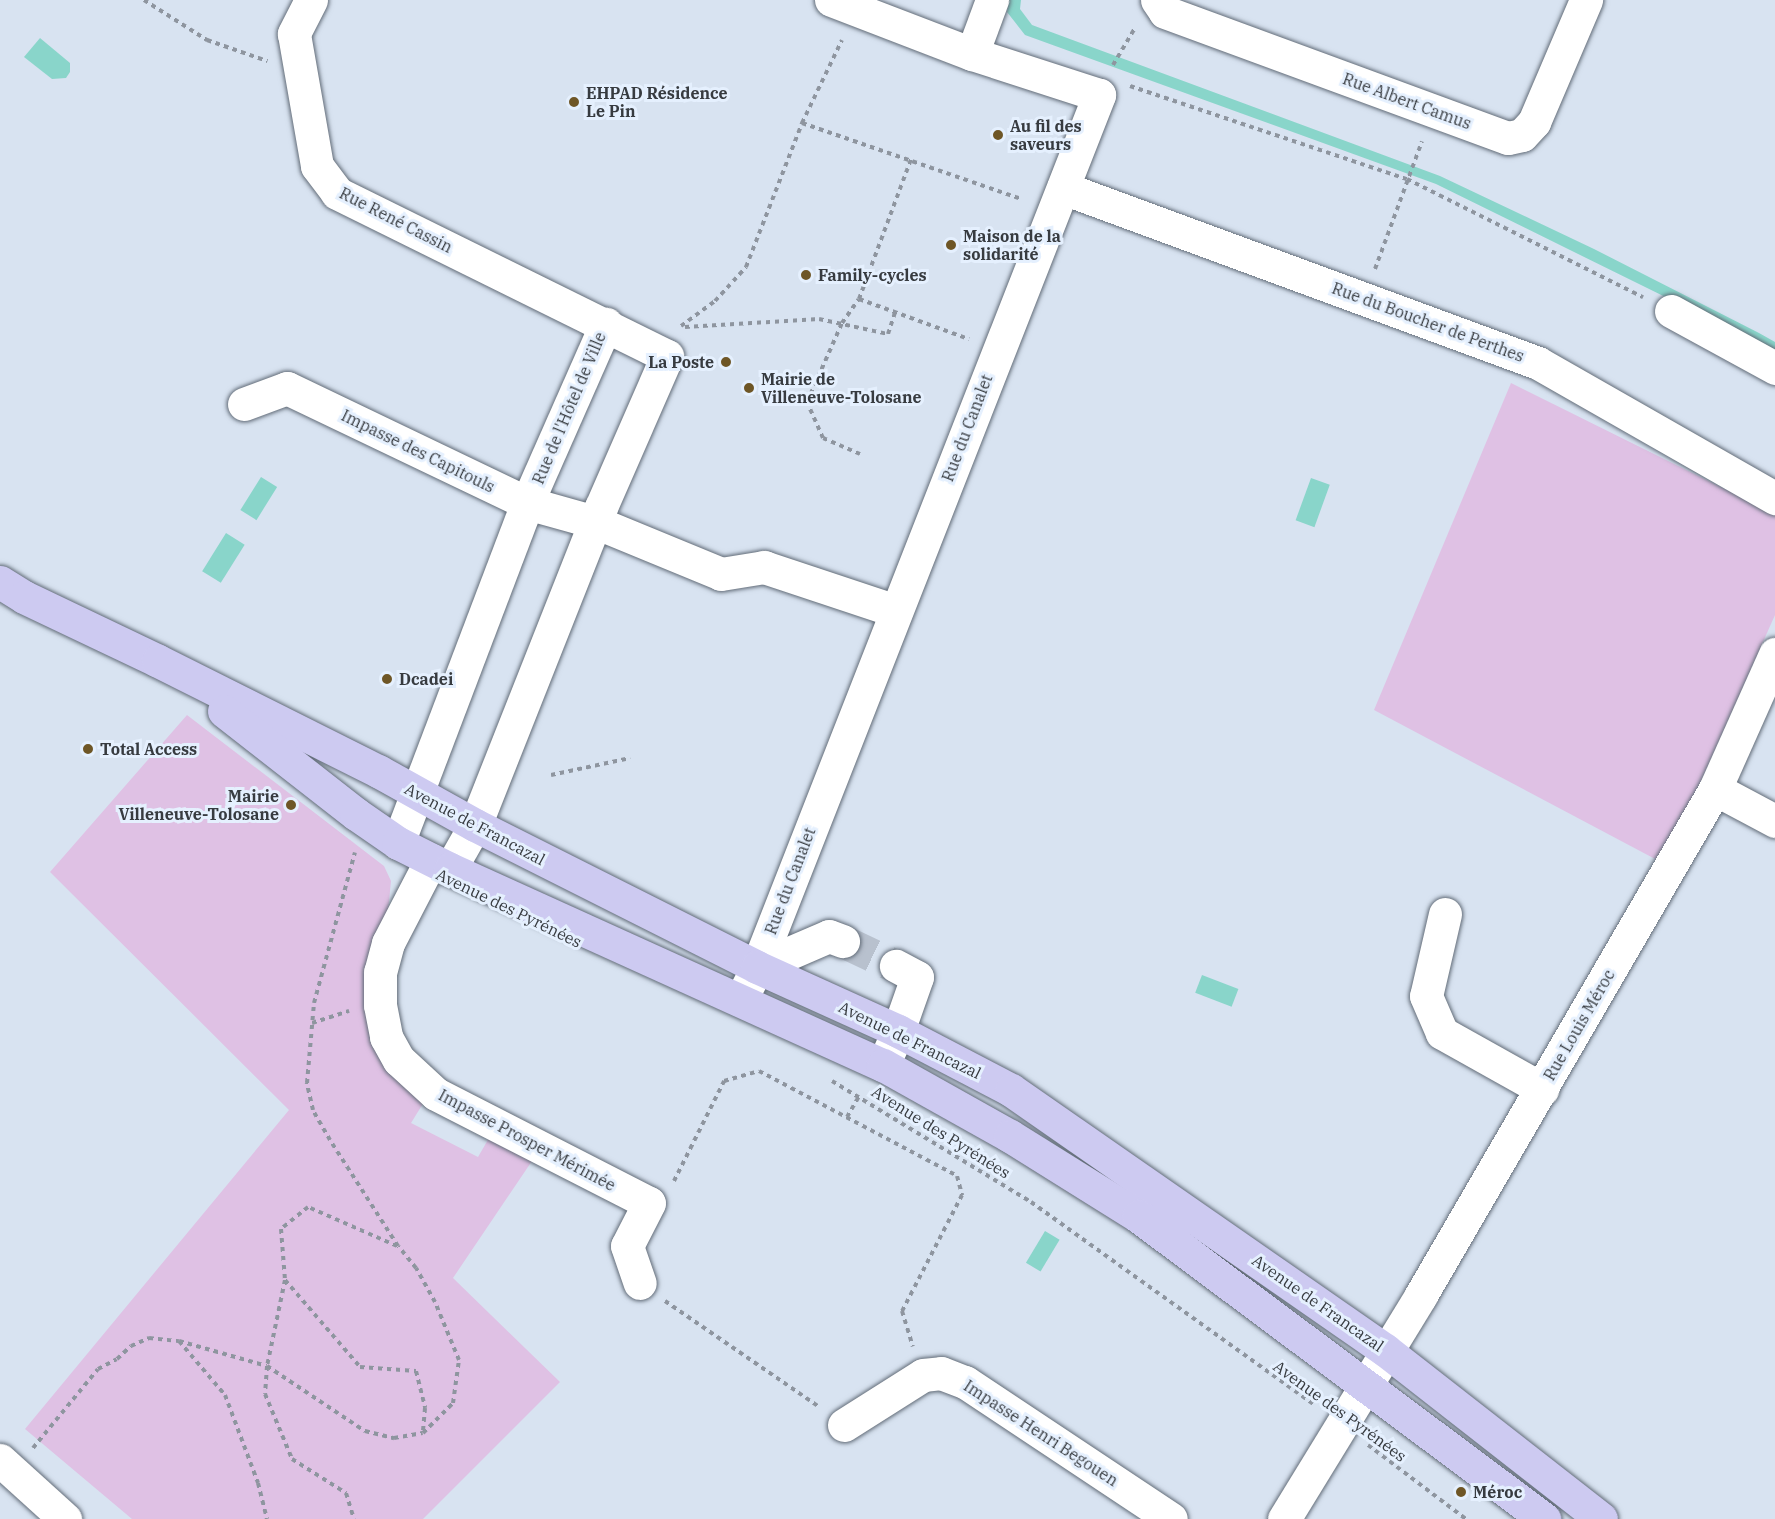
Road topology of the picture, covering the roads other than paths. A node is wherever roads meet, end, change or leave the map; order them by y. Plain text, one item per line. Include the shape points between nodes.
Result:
1 (311, 0) edge
2 (992, 0) edge
3 (1157, 0) edge
4 (1587, 0) edge
5 (844, 6) edge
6 (972, 54) junction
7 (1058, 199) junction
8 (1671, 311) road end
9 (606, 324) junction
10 (1775, 368) edge
11 (244, 404) dead end
12 (1775, 498) edge
13 (527, 503) junction
14 (595, 522) junction
15 (0, 582) edge
16 (896, 611) junction
17 (1775, 654) edge
18 (158, 661) junction
19 (1715, 789) junction
20 (416, 794) junction
21 (1775, 821) edge
22 (475, 825) junction
23 (398, 843) junction
24 (440, 864) junction
25 (1445, 914) dead end
26 (843, 941) tunnel mouth
27 (896, 966) tunnel mouth
28 (757, 967) junction
29 (741, 999) junction
30 (898, 1031) junction
31 (882, 1065) junction
32 (1542, 1089) junction
33 (640, 1283) road end
34 (1386, 1350) junction
35 (1367, 1387) junction
36 (844, 1425) road end
37 (7, 1466) edge
38 (65, 1519) edge
39 (1172, 1519) edge
40 (1284, 1519) edge
41 (1544, 1519) edge
42 (1601, 1519) edge

1 - 9 street, Rue René Cassin via 294,34 297,60 317,166 337,193
2 - 6 street
3 - 4 street, Rue Albert Camus via 1166,12 1508,138 1522,135 1534,122
5 - 6 street, Rue du Canalet
6 - 7 street, Rue du Canalet via 1099,95
7 - 12 street, Rue du Boucher de Perthes via 1365,298 1538,363
7 - 16 street, Rue du Canalet
8 - 10 street
9 - 13 street, Rue de l'Hôtel de Ville
9 - 14 street, Rue de l'Hôtel de Ville via 667,356
11 - 13 street, Impasse des Capitouls via 287,388
13 - 14 street, Impasse des Capitouls
13 - 20 street, Rue de l'Hôtel de Ville
14 - 16 street, Impasse des Capitouls via 721,574 764,567
14 - 22 street, Rue de l'Hôtel de Ville
15 - 18 main road, Avenue de Francazal
16 - 28 street, Rue du Canalet
17 - 19 street, Rue Louis Méroc
18 - 20 main road, Avenue de Francazal via 378,771
18 - 23 main road, Avenue de Francazal
19 - 21 street
19 - 32 street, Rue Louis Méroc
20 - 22 main road, Avenue de Francazal
20 - 23 street, Rue de l'Hôtel de Ville
22 - 24 street, Rue de l'Hôtel de Ville
22 - 28 main road, Avenue de Francazal
23 - 24 main road, Avenue de Francazal
24 - 29 main road, Avenue de Francazal
24 - 33 street, Impasse Prosper Mérimée via 388,943 380,972 380,1005 386,1037 399,1060 436,1094 649,1203 627,1246
25 - 32 street via 1426,996 1442,1033
26 - 28 street via 830,936
27 - 30 street via 917,976
28 - 29 street, Rue du Canalet
28 - 30 main road, Avenue de Francazal
29 - 31 main road, Avenue de Francazal
30 - 31 street
30 - 34 main road, Avenue de Francazal via 1011,1090
31 - 35 main road, Avenue de Francazal via 1010,1137 1138,1216
32 - 34 street, Rue Louis Méroc
34 - 35 street, Rue Louis Méroc
34 - 42 main road, Avenue de Francazal
35 - 40 street, Rue Louis Méroc
35 - 41 main road, Avenue de Francazal
36 - 39 street, Impasse Henri Begouen via 923,1375 941,1373 965,1382
37 - 38 street

